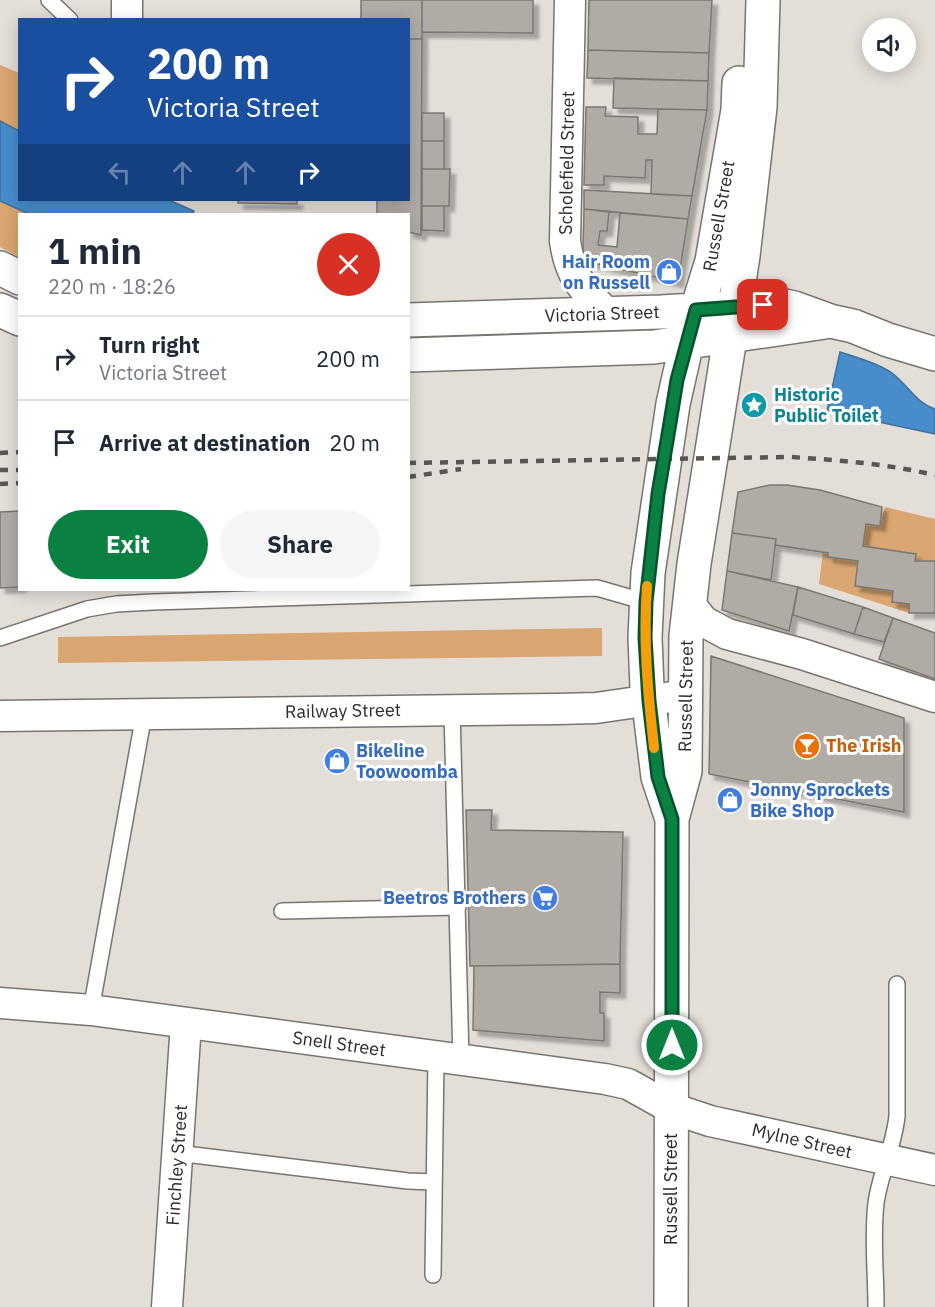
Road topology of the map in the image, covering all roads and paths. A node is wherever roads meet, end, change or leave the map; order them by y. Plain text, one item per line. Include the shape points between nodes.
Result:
1 (49, 0) edge
2 (127, 0) edge
3 (570, 0) edge
4 (743, 0) edge
5 (763, 0) edge
6 (68, 18) edge
7 (127, 18) edge
8 (0, 268) edge
9 (18, 277) edge
10 (0, 310) edge
11 (696, 310) junction
12 (606, 314) junction
13 (18, 318) edge
14 (410, 320) edge
15 (732, 320) junction
16 (687, 342) junction
17 (935, 354) edge
18 (410, 355) edge
19 (646, 602) junction
20 (689, 603) junction
21 (0, 638) edge
22 (686, 695) junction
23 (935, 697) edge
24 (649, 701) junction
25 (452, 710) junction
26 (144, 714) junction
27 (0, 716) edge
28 (672, 819) junction
29 (458, 907) junction
30 (282, 911) dead end
31 (897, 984) dead end
32 (0, 1003) edge
33 (91, 1010) junction
34 (186, 1023) junction
35 (449, 1059) junction
36 (671, 1108) junction
37 (177, 1153) junction
38 (886, 1160) junction
39 (935, 1170) edge
40 (434, 1182) junction
41 (433, 1275) dead end
42 (167, 1307) edge
43 (671, 1307) edge
44 (876, 1307) edge

1 - 6 lane
2 - 7 street
3 - 12 street, Scholefield Street via 565,241 571,270
4 - 11 main road, Russell Street via 738,110 712,261
5 - 15 main road, Russell Street via 760,107
8 - 9 main road
10 - 13 main road
11 - 12 main road, Victoria Street
11 - 15 main road, Victoria Street
11 - 16 main road, Russell Street
12 - 14 main road, Victoria Street
15 - 16 main road, Victoria Street
15 - 17 main road, Victoria Street via 771,329 830,321
15 - 20 main road, Russell Street
16 - 18 main road, Victoria Street via 654,347
16 - 19 main road, Russell Street via 662,471
19 - 21 lane via 597,588 116,604 87,609
19 - 24 main road, Russell Street
20 - 22 main road, Russell Street
20 - 23 street via 703,621 726,634
22 - 24 street, Railway Street
22 - 28 main road, Russell Street via 684,771
24 - 25 street, Railway Street via 557,710
24 - 28 main road, Russell Street via 658,777
25 - 26 street, Railway Street
25 - 29 lane
26 - 27 street, Railway Street
26 - 33 lane
28 - 36 main road, Russell Street
29 - 30 lane
29 - 35 lane
31 - 38 lane via 897,1116
32 - 33 street, Snell Street
33 - 34 street, Snell Street
34 - 35 street, Snell Street
34 - 37 street, Finchley Street
35 - 36 street, Snell Street via 628,1084
35 - 40 lane
36 - 38 street, Mylne Street via 710,1121
36 - 43 main road, Russell Street
37 - 40 lane
37 - 42 street, Finchley Street
38 - 39 street, Mylne Street
38 - 44 lane via 876,1203
40 - 41 lane

